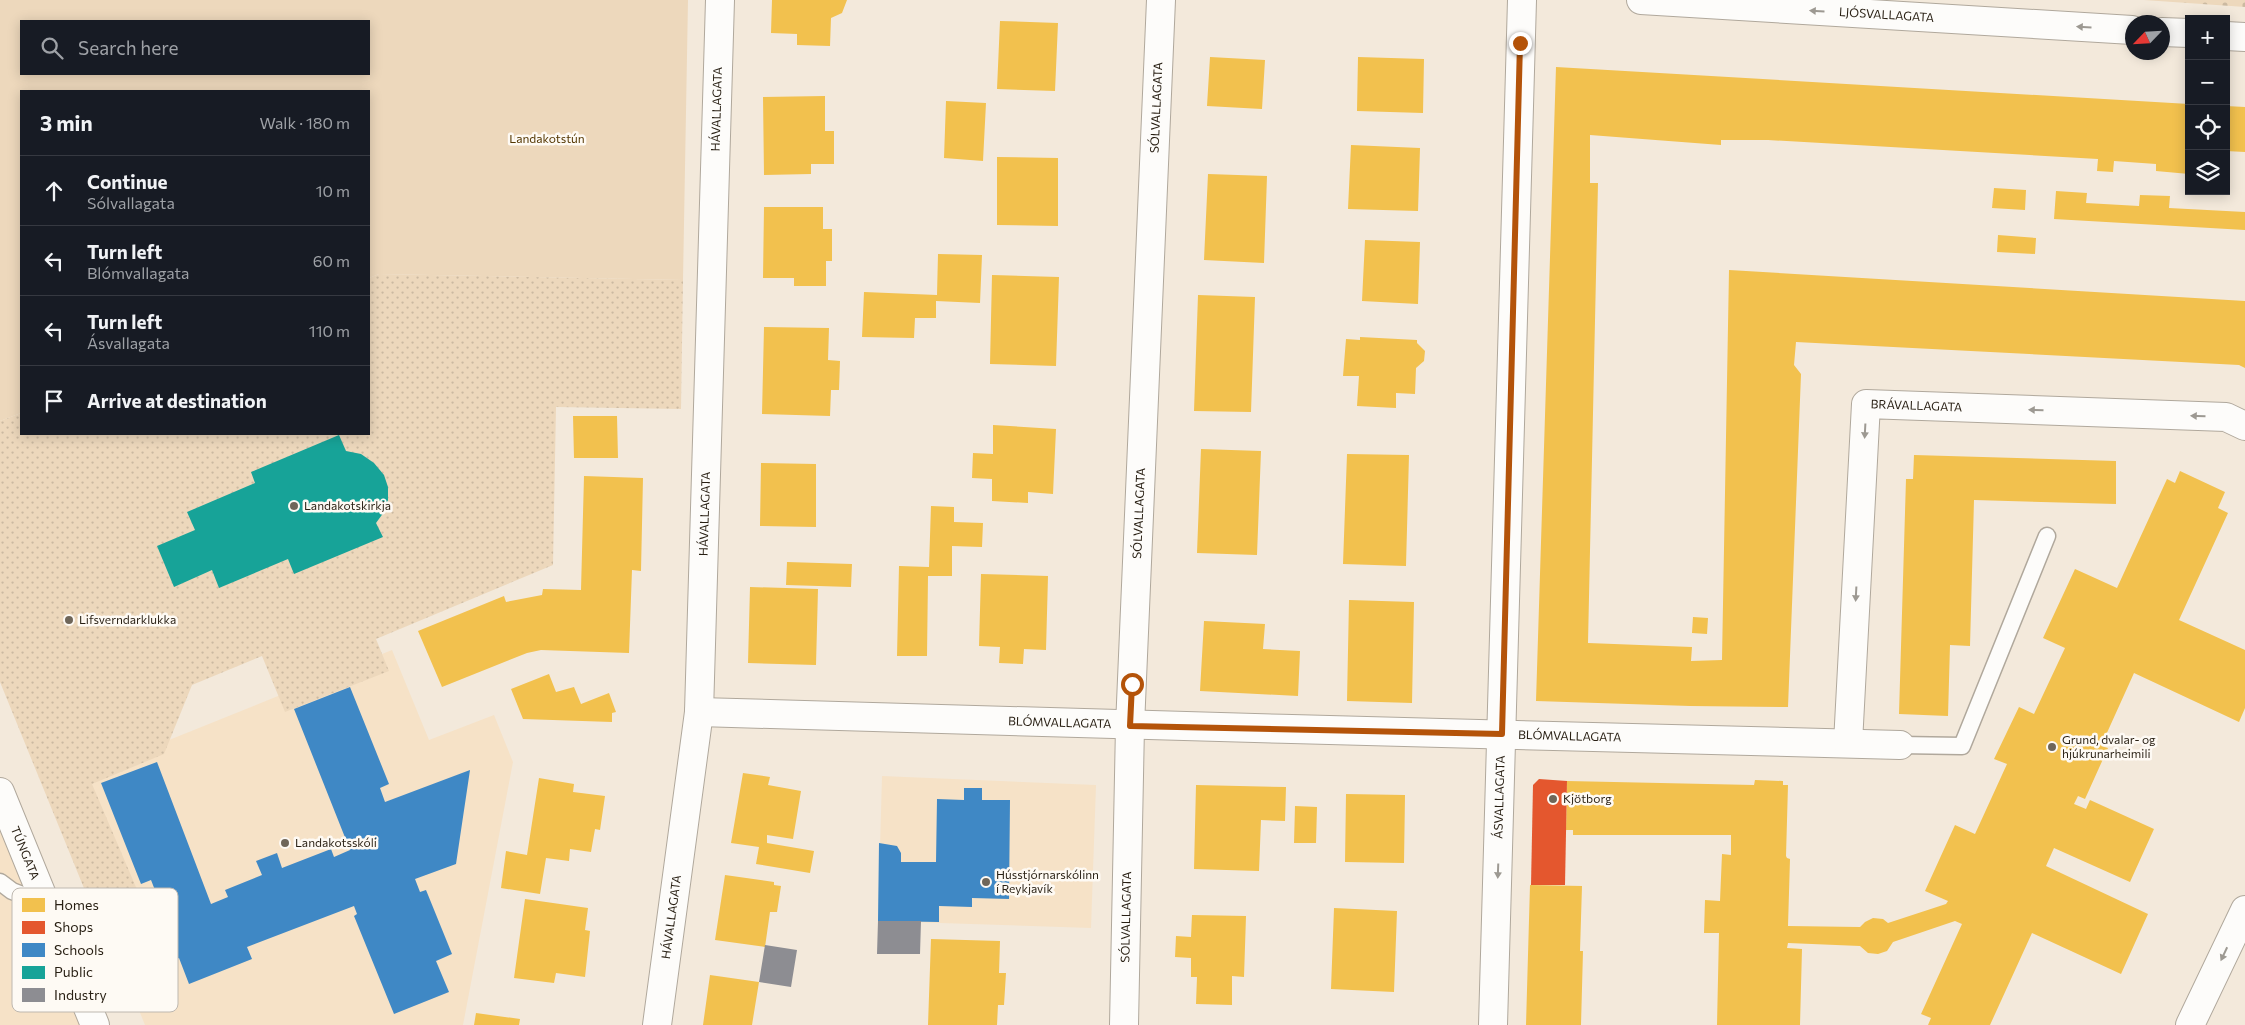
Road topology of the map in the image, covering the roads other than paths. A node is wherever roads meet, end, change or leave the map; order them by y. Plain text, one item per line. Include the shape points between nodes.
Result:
1 (720, 0) edge
2 (1161, 0) edge
3 (1522, 0) edge
4 (1641, 0) edge
5 (2125, 30) edge
6 (2170, 32) edge
7 (2185, 33) edge
8 (2230, 36) edge
9 (2245, 37) edge
10 (2245, 426) edge
11 (2047, 536) dead end
12 (699, 712) junction
13 (1130, 726) junction
14 (1502, 734) junction
15 (1848, 743) junction
16 (1900, 745) joint
17 (0, 792) edge
18 (0, 882) edge
19 (39, 888) edge
20 (12, 891) edge
21 (2245, 910) edge
22 (90, 1012) edge
23 (95, 1025) edge
24 (657, 1025) edge
25 (1124, 1025) edge
26 (1493, 1025) edge
27 (2190, 1025) edge

1 - 12 street, HÁVALLAGATA
2 - 13 street, SÓLVALLAGATA
3 - 14 street, ÁSVALLAGATA
5 -> 4 street, LJÓSVALLAGATA
6 - 7 street
8 - 9 street
10 -> 15 street, BRÁVALLAGATA via 2226,418 1866,404
11 - 16 lane via 1962,746
12 - 13 street, BLÓMVALLAGATA
12 - 24 street, HÁVALLAGATA
13 - 14 street, BLÓMVALLAGATA
13 - 25 street, SÓLVALLAGATA
14 - 15 street, BLÓMVALLAGATA
14 -> 26 street, ÁSVALLAGATA
15 - 16 street, BLÓMVALLAGATA
17 - 19 street, TÚNGATA
18 - 20 lane
21 -> 27 street
22 - 23 street, TÚNGATA

